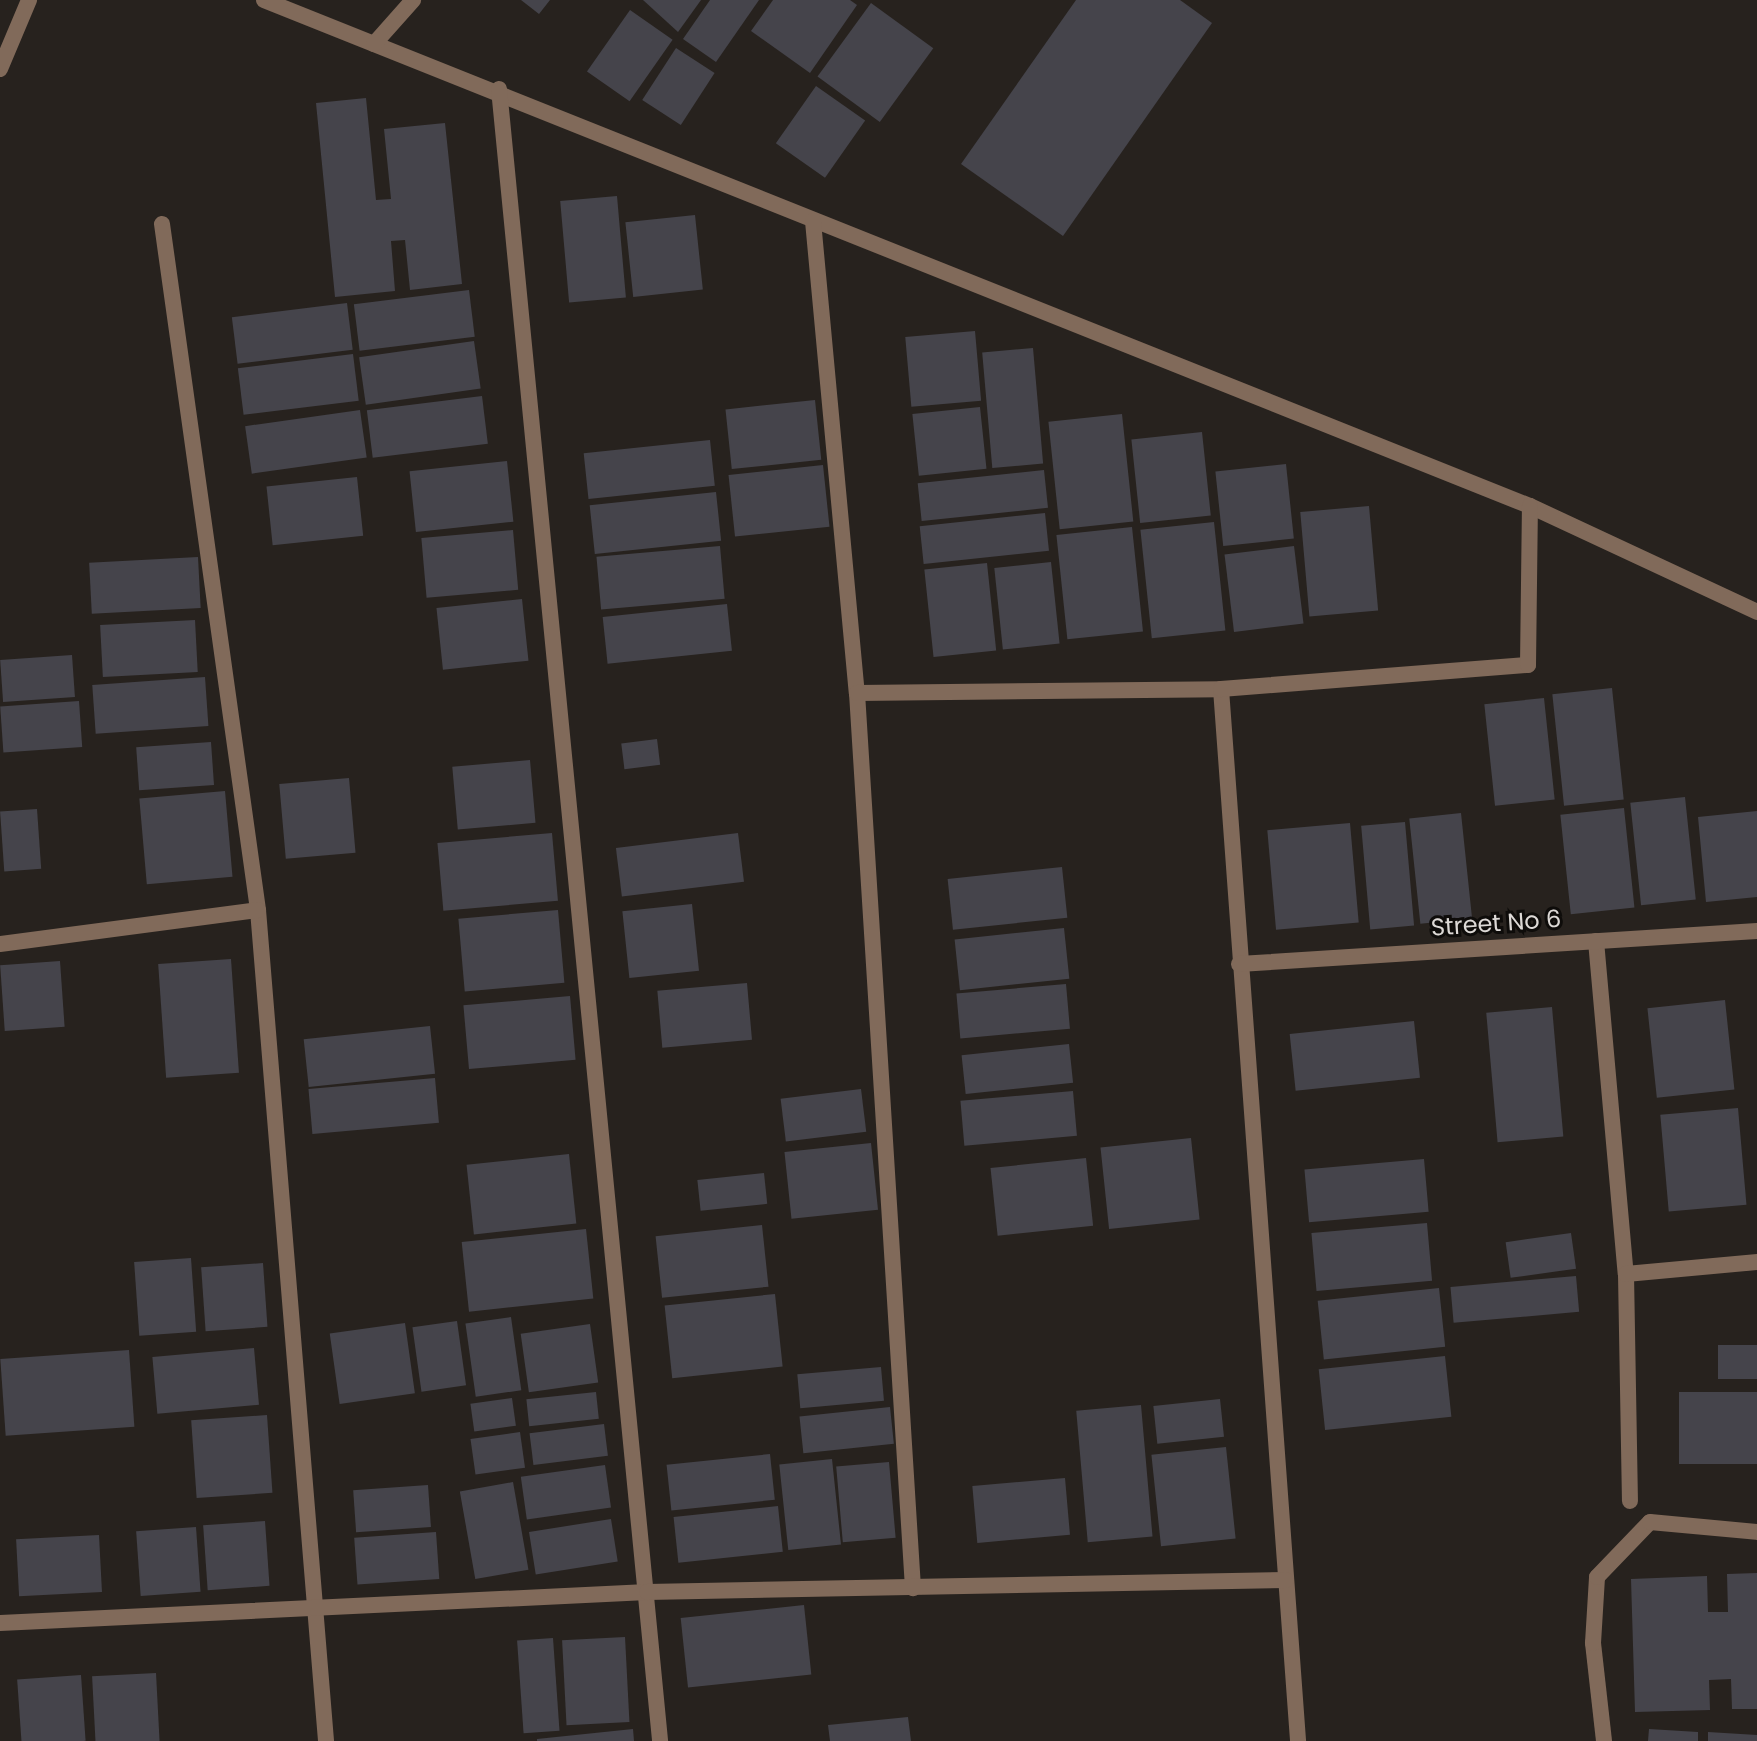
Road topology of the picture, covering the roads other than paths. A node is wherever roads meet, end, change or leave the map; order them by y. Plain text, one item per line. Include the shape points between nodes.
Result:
1 (29, 0) edge
2 (264, 0) edge
3 (413, 0) edge
4 (374, 44) junction
5 (0, 69) edge
6 (499, 89) junction
7 (813, 221) junction
8 (162, 224) dead end
9 (1530, 506) junction
10 (1757, 612) edge
11 (1221, 689) junction
12 (857, 693) junction
13 (258, 910) junction
14 (1757, 931) edge
15 (1596, 941) junction
16 (0, 944) edge
17 (1239, 964) junction
18 (1757, 1262) edge
19 (1626, 1274) junction
20 (1630, 1501) dead end
21 (1757, 1532) edge
22 (1286, 1580) junction
23 (913, 1588) junction
24 (647, 1592) junction
25 (314, 1607) junction
26 (0, 1623) edge
27 (326, 1741) edge
28 (660, 1741) edge
29 (1298, 1741) edge
30 (1604, 1741) edge

1 - 5 street
2 - 4 street
3 - 4 street
4 - 6 street
6 - 7 street
6 - 24 street
7 - 9 street
7 - 12 street
8 - 13 street
9 - 10 street
9 - 11 street via 1528,665
11 - 12 street
11 - 17 street
12 - 23 street
13 - 16 street
13 - 25 street
14 - 15 street, Street No 6
15 - 17 street, Street No 6
15 - 19 street
17 - 22 street
18 - 19 street
19 - 20 street
21 - 30 street via 1650,1522 1597,1577 1593,1643
22 - 23 street
22 - 29 street
23 - 24 street
24 - 25 street
24 - 28 street
25 - 26 street
25 - 27 street

